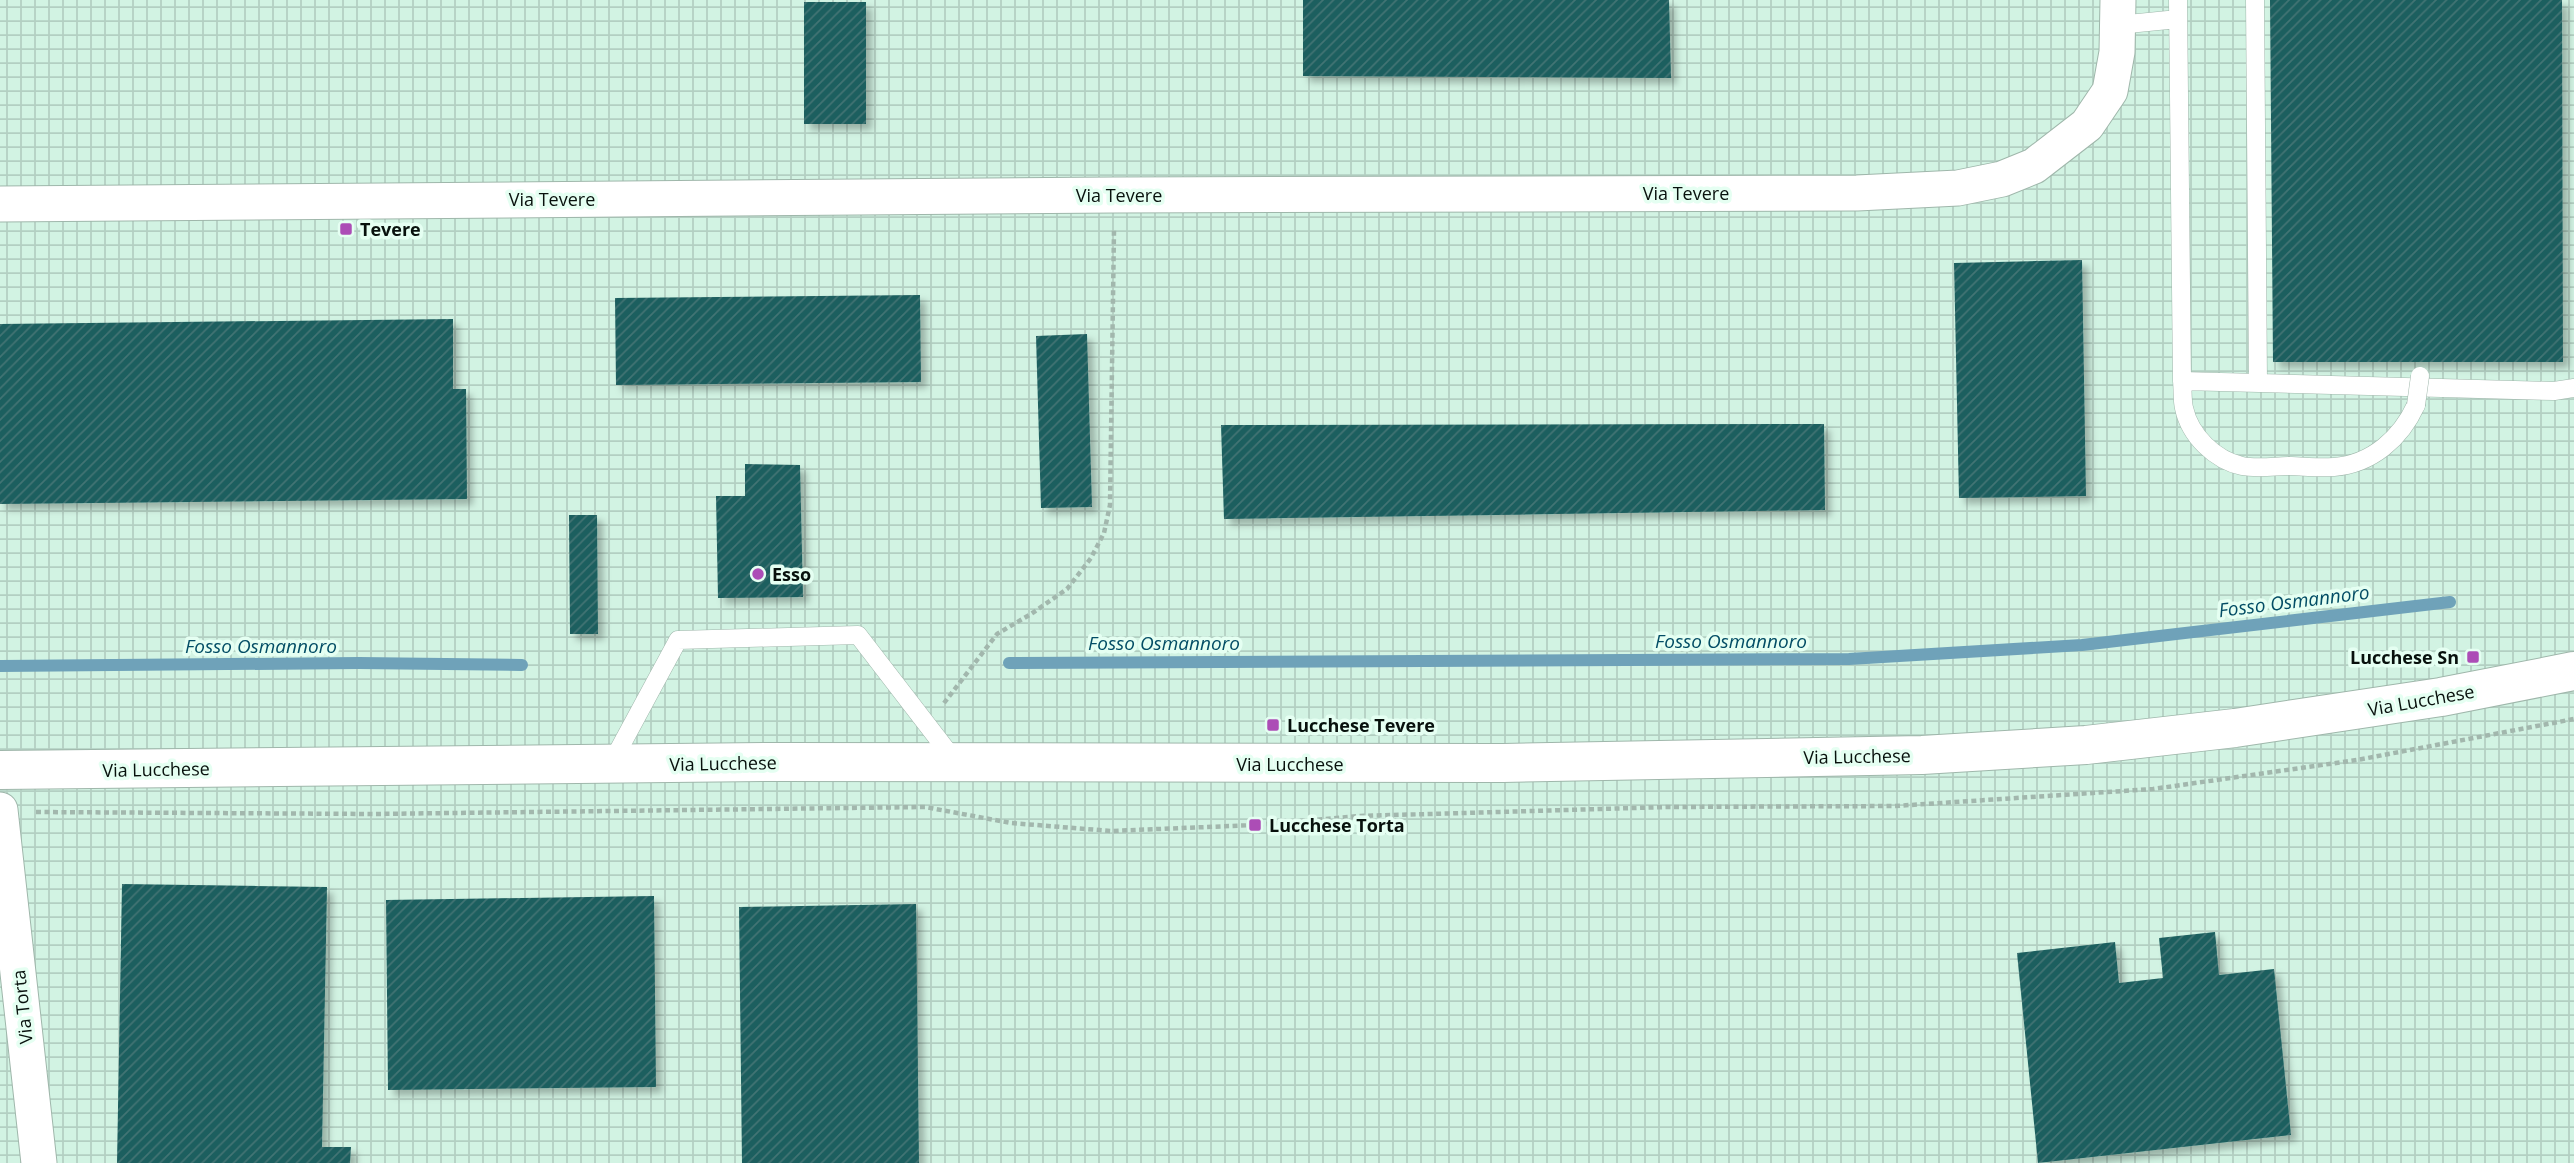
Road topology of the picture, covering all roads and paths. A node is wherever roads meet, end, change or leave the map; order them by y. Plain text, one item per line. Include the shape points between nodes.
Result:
1 (2178, 0) edge
2 (2255, 0) edge
3 (2118, 12) edge
4 (2178, 19) junction
5 (1115, 195) junction
6 (0, 204) edge
7 (2421, 372) dead end
8 (2182, 381) junction
9 (2258, 383) junction
10 (2574, 388) edge
11 (2574, 671) edge
12 (928, 723) junction
13 (957, 763) junction
14 (611, 764) junction
15 (0, 770) edge
16 (0, 810) edge
17 (39, 1163) edge

1 - 4 lane
2 - 9 lane
3 - 4 lane
3 - 5 street, Via Tevere via 2110,91 2087,125 2034,166 2002,179 1958,188 1857,193
4 - 8 lane
5 - 6 street, Via Tevere
5 - 12 path via 1110,505 1104,533 1067,589 997,634
7 - 8 lane, bridge via 2416,405 2391,442 2336,467 2243,466 2222,458 2202,443 2190,425 2183,407
8 - 9 lane
9 - 10 lane
11 - 13 main road, Via Lucchese via 2441,697 2235,728 2086,745 1923,755 1503,763
12 - 13 lane
12 - 14 lane via 858,635 678,640
13 - 14 main road, Via Lucchese
14 - 15 main road, Via Lucchese
16 - 17 street, Via Torta

